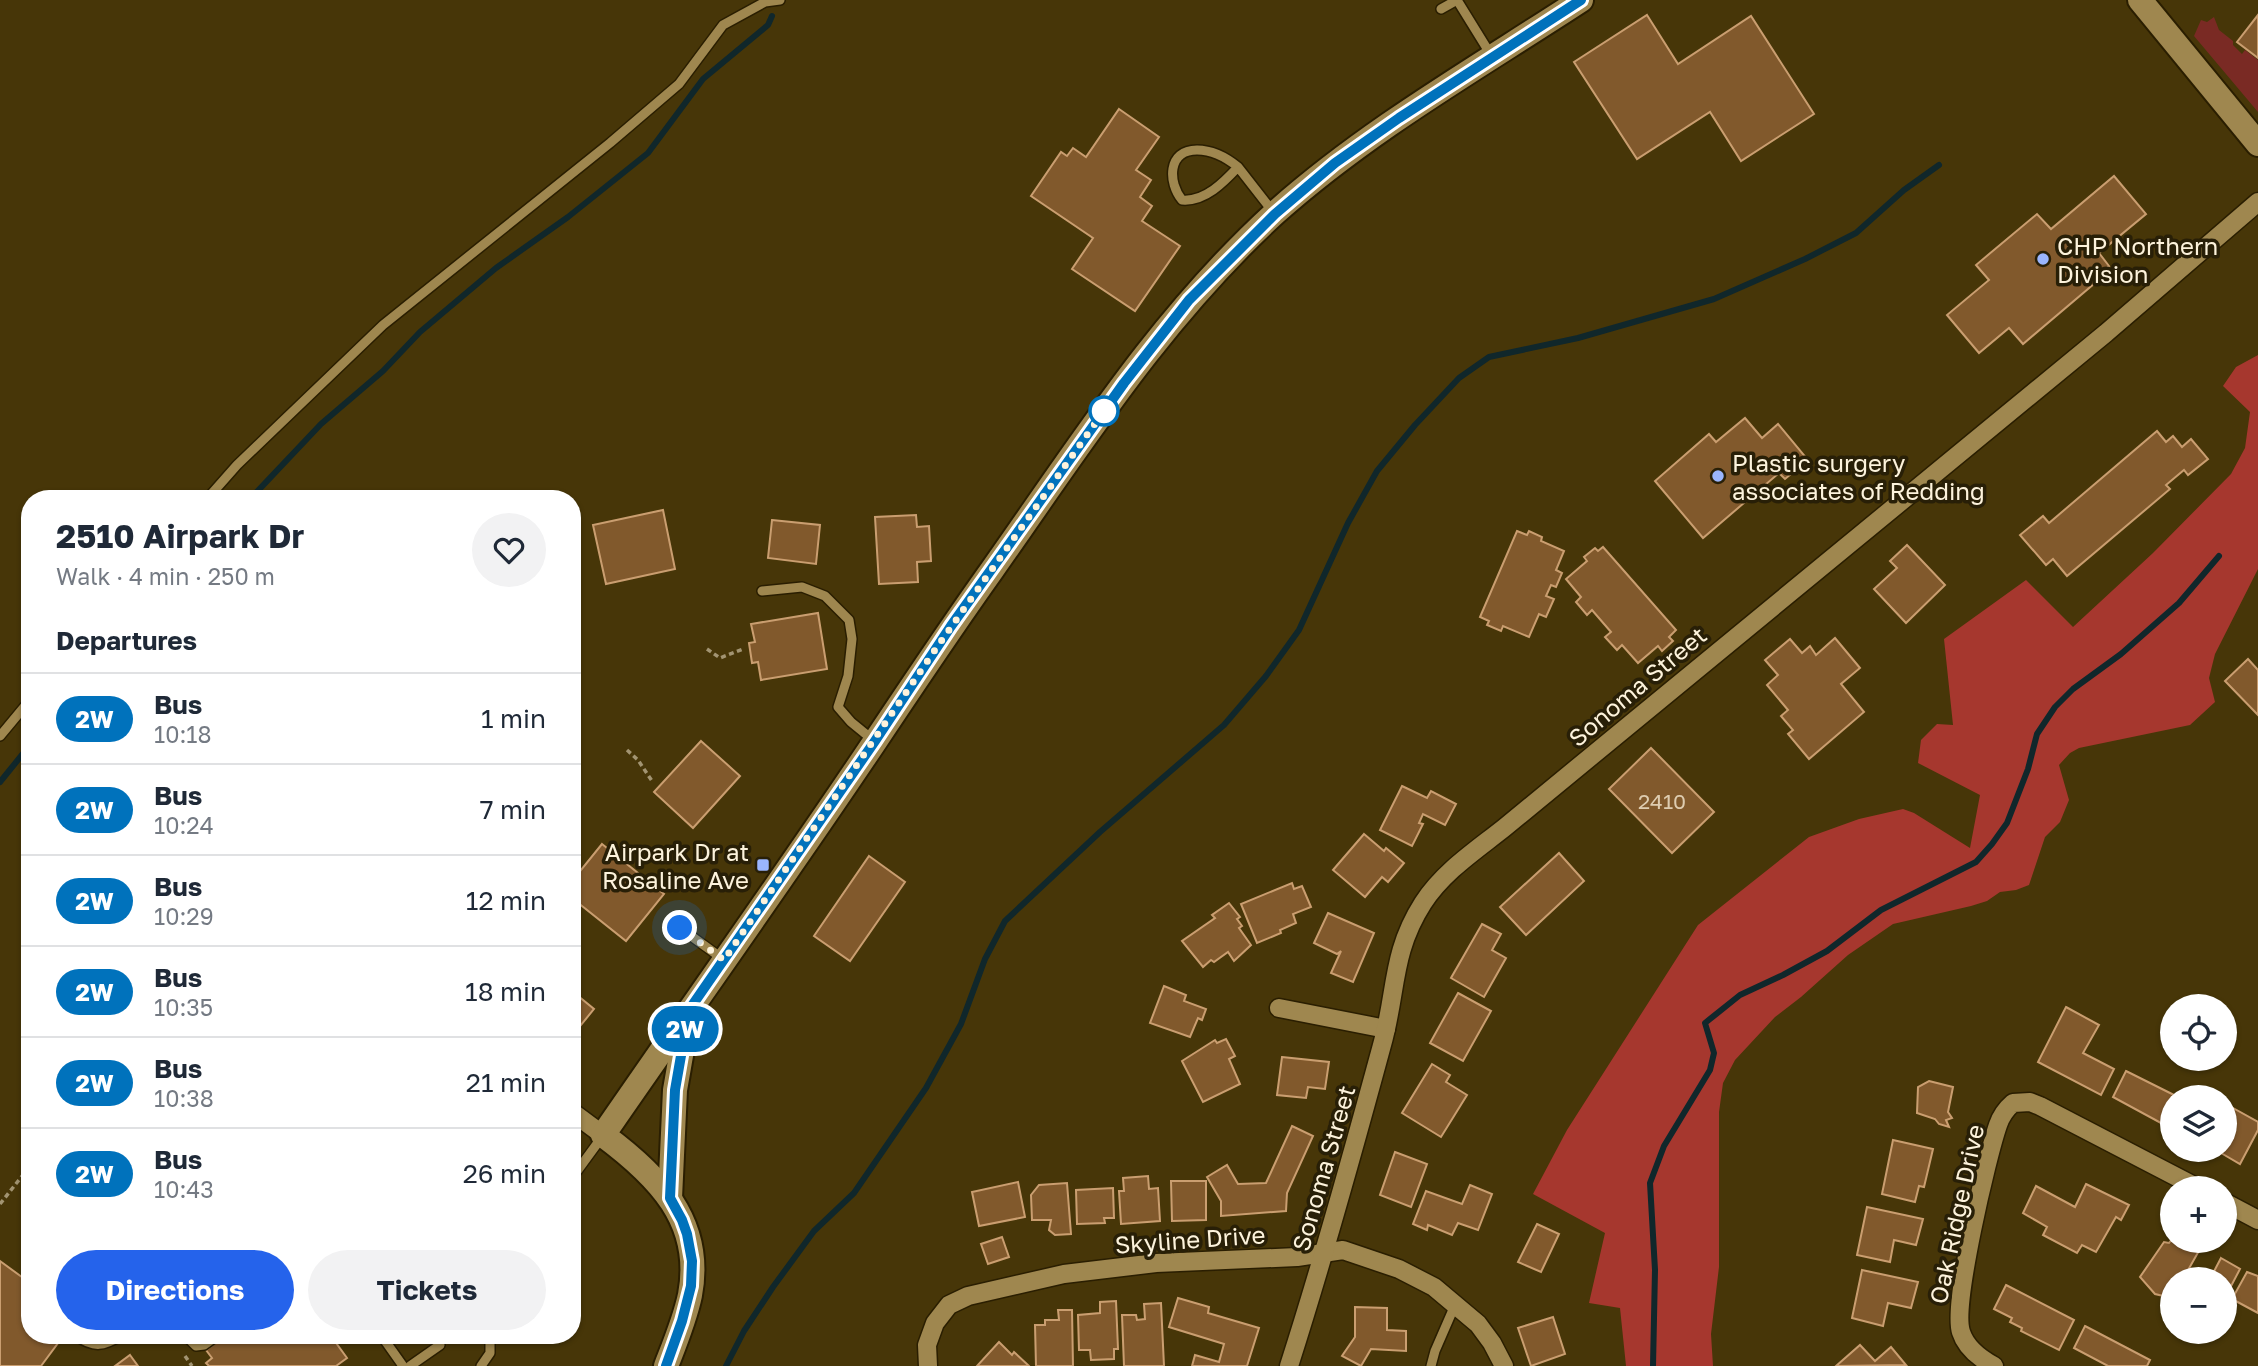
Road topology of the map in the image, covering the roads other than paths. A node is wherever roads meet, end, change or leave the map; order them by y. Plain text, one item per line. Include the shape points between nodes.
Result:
1 (780, 0) edge
2 (1457, 0) edge
3 (1581, 0) edge
4 (2140, 0) edge
5 (1441, 9) dead end
6 (1493, 57) junction
7 (2258, 144) edge
8 (1238, 167) junction
9 (2258, 202) edge
10 (1275, 214) junction
11 (215, 490) edge
12 (762, 591) dead end
13 (21, 711) edge
14 (0, 736) edge
15 (875, 741) junction
16 (680, 928) dead end
17 (724, 960) junction
18 (1279, 1008) dead end
19 (689, 1010) junction
20 (1387, 1029) junction
21 (581, 1119) edge
22 (603, 1135) junction
23 (581, 1166) edge
24 (2175, 1176) edge
25 (670, 1198) junction
26 (2237, 1209) edge
27 (2258, 1220) edge
28 (1325, 1253) junction
29 (1456, 1304) junction
30 (387, 1344) edge
31 (439, 1344) edge
32 (490, 1344) edge
33 (1985, 1364) edge
34 (403, 1366) edge
35 (410, 1366) edge
36 (481, 1366) edge
37 (666, 1366) edge
38 (928, 1366) edge
39 (1289, 1366) edge
40 (1431, 1366) edge
41 (1504, 1366) edge

1 - 11 lane via 765,2 723,25 679,85 383,325
2 - 5 lane
2 - 6 lane
3 - 6 street
4 - 7 street
6 - 10 street via 1335,163
8 - 8 lane via 1219,186 1191,201 1182,200 1172,184 1174,164 1188,151 1215,154
8 - 10 lane
9 - 20 street, Sonoma Street via 1456,865 1423,902 1406,936 1395,972
10 - 15 street via 1189,300 1146,352
12 - 15 lane via 802,587 825,596 849,620 848,676 838,707
13 - 14 lane
15 - 17 street
16 - 17 lane
17 - 19 street
18 - 20 street
19 - 22 street
19 - 25 street via 675,1090
20 - 28 street, Sonoma Street
21 - 22 street
22 - 23 lane
22 - 25 street via 656,1179
24 - 33 street, Oak Ridge Drive via 2040,1106 2013,1103 1998,1125 1960,1298 1960,1330
25 - 37 street via 687,1234 692,1273 689,1298
26 - 27 street
28 - 29 street, Skyline Drive via 1343,1250 1399,1269
28 - 38 street, Skyline Drive via 1078,1272 968,1296 949,1305 935,1323 927,1345
28 - 39 street, Sonoma Street
29 - 40 lane
29 - 41 street, Skyline Drive via 1483,1330
30 - 34 lane
31 - 35 lane
32 - 36 lane

